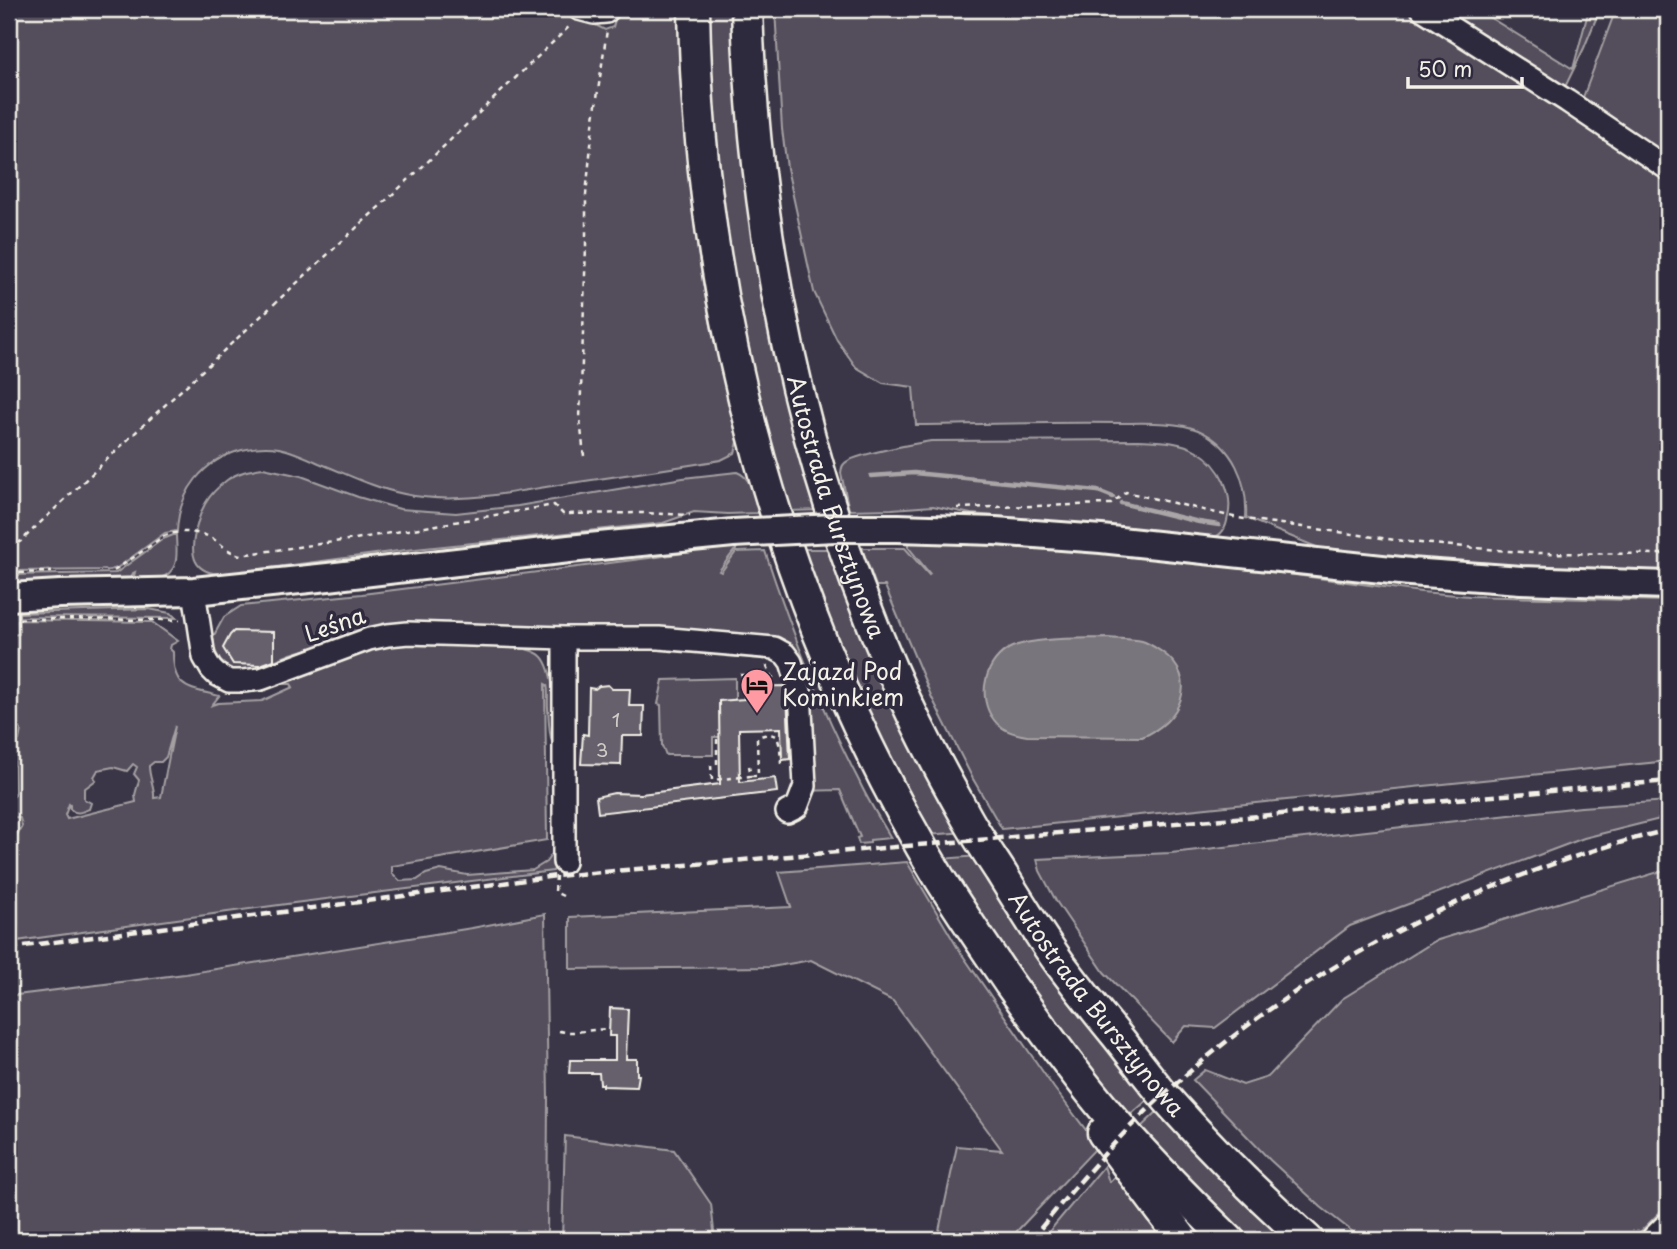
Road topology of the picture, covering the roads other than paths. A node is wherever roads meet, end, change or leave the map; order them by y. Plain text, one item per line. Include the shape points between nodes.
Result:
1 (581, 9) edge
2 (694, 9) edge
3 (747, 9) edge
4 (1422, 9) edge
5 (607, 17) edge
6 (1668, 169) edge
7 (1668, 585) edge
8 (194, 591) junction
9 (9, 597) edge
10 (564, 638) junction
11 (787, 812) dead end
12 (564, 862) dead end
13 (1027, 1008) junction
14 (1668, 1229) edge
15 (1183, 1240) edge
16 (1229, 1240) edge
17 (1308, 1240) edge
18 (1657, 1240) edge

1 - 5 street
2 - 13 highway via 699,118 722,299 755,442 790,558 829,657 891,790 941,879
3 - 17 highway, Autostrada Bursztynowa via 761,194 784,334 829,503 890,667 964,814 1060,964 1172,1104
4 - 6 street
7 - 8 main road, bridge via 1410,572 995,531 835,528 569,549
8 - 9 main road
8 - 10 street, Leśna via 207,663 229,681 261,679 369,639 408,632
10 - 11 street, Leśna via 659,638 774,648 785,653 800,691 805,786 797,807
10 - 12 street
13 - 15 highway via 1054,1066
13 - 16 highway via 1106,1111
14 - 18 highway

